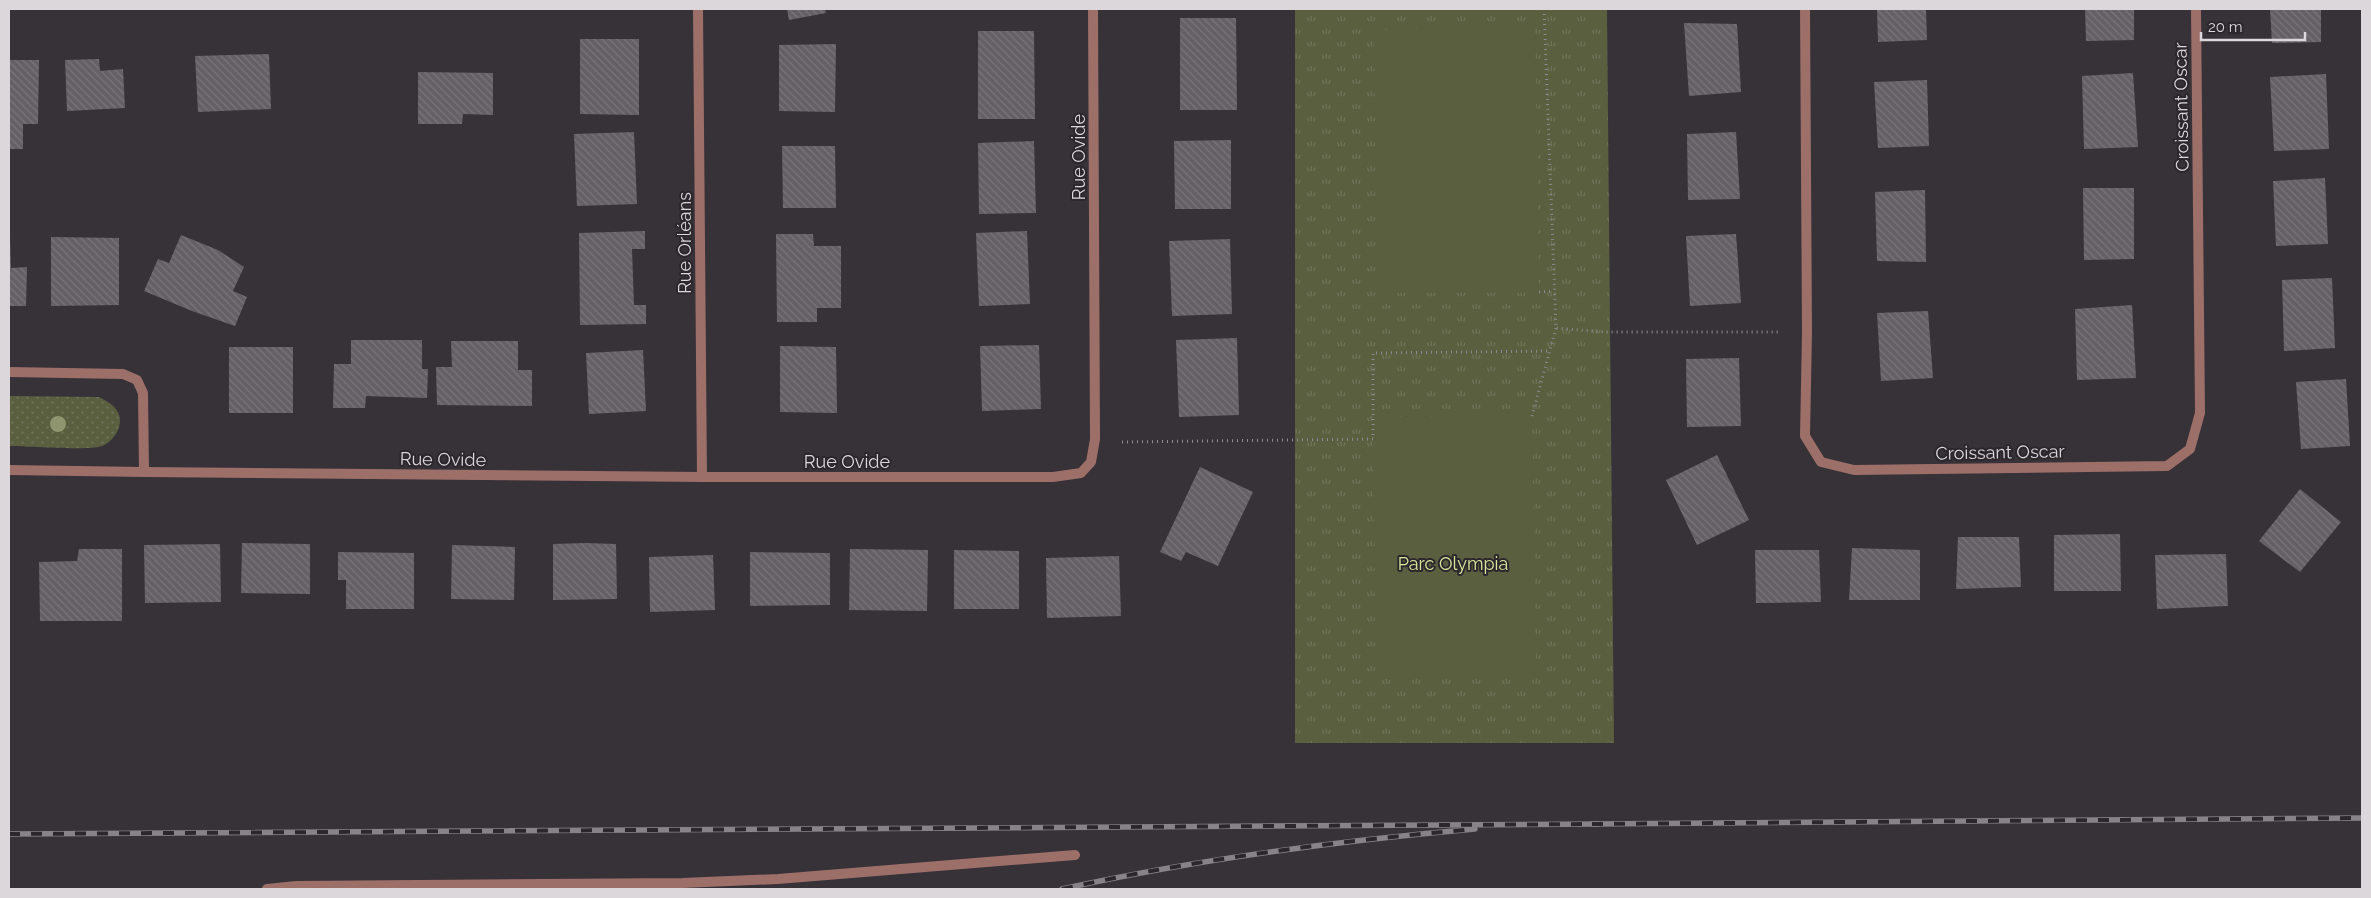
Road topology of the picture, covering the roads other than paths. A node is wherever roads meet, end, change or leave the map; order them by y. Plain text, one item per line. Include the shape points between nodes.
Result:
1 (698, 9) edge
2 (1093, 9) edge
3 (1805, 9) edge
4 (2196, 9) edge
5 (9, 372) edge
6 (9, 470) edge
7 (144, 472) junction
8 (702, 477) junction
9 (1075, 855) dead end
10 (267, 889) edge

1 - 8 street, Rue Orléans
2 - 8 street, Rue Ovide via 1095,440 1094,453 1087,468 1073,476 1053,477
3 - 4 street, Croissant Oscar via 1807,332 1804,436 1821,462 1854,470 2168,466 2190,449 2200,413
5 - 7 street via 123,374 137,380 144,393
6 - 7 street, Rue Ovide
7 - 8 street, Rue Ovide
9 - 10 street via 683,883 296,886

